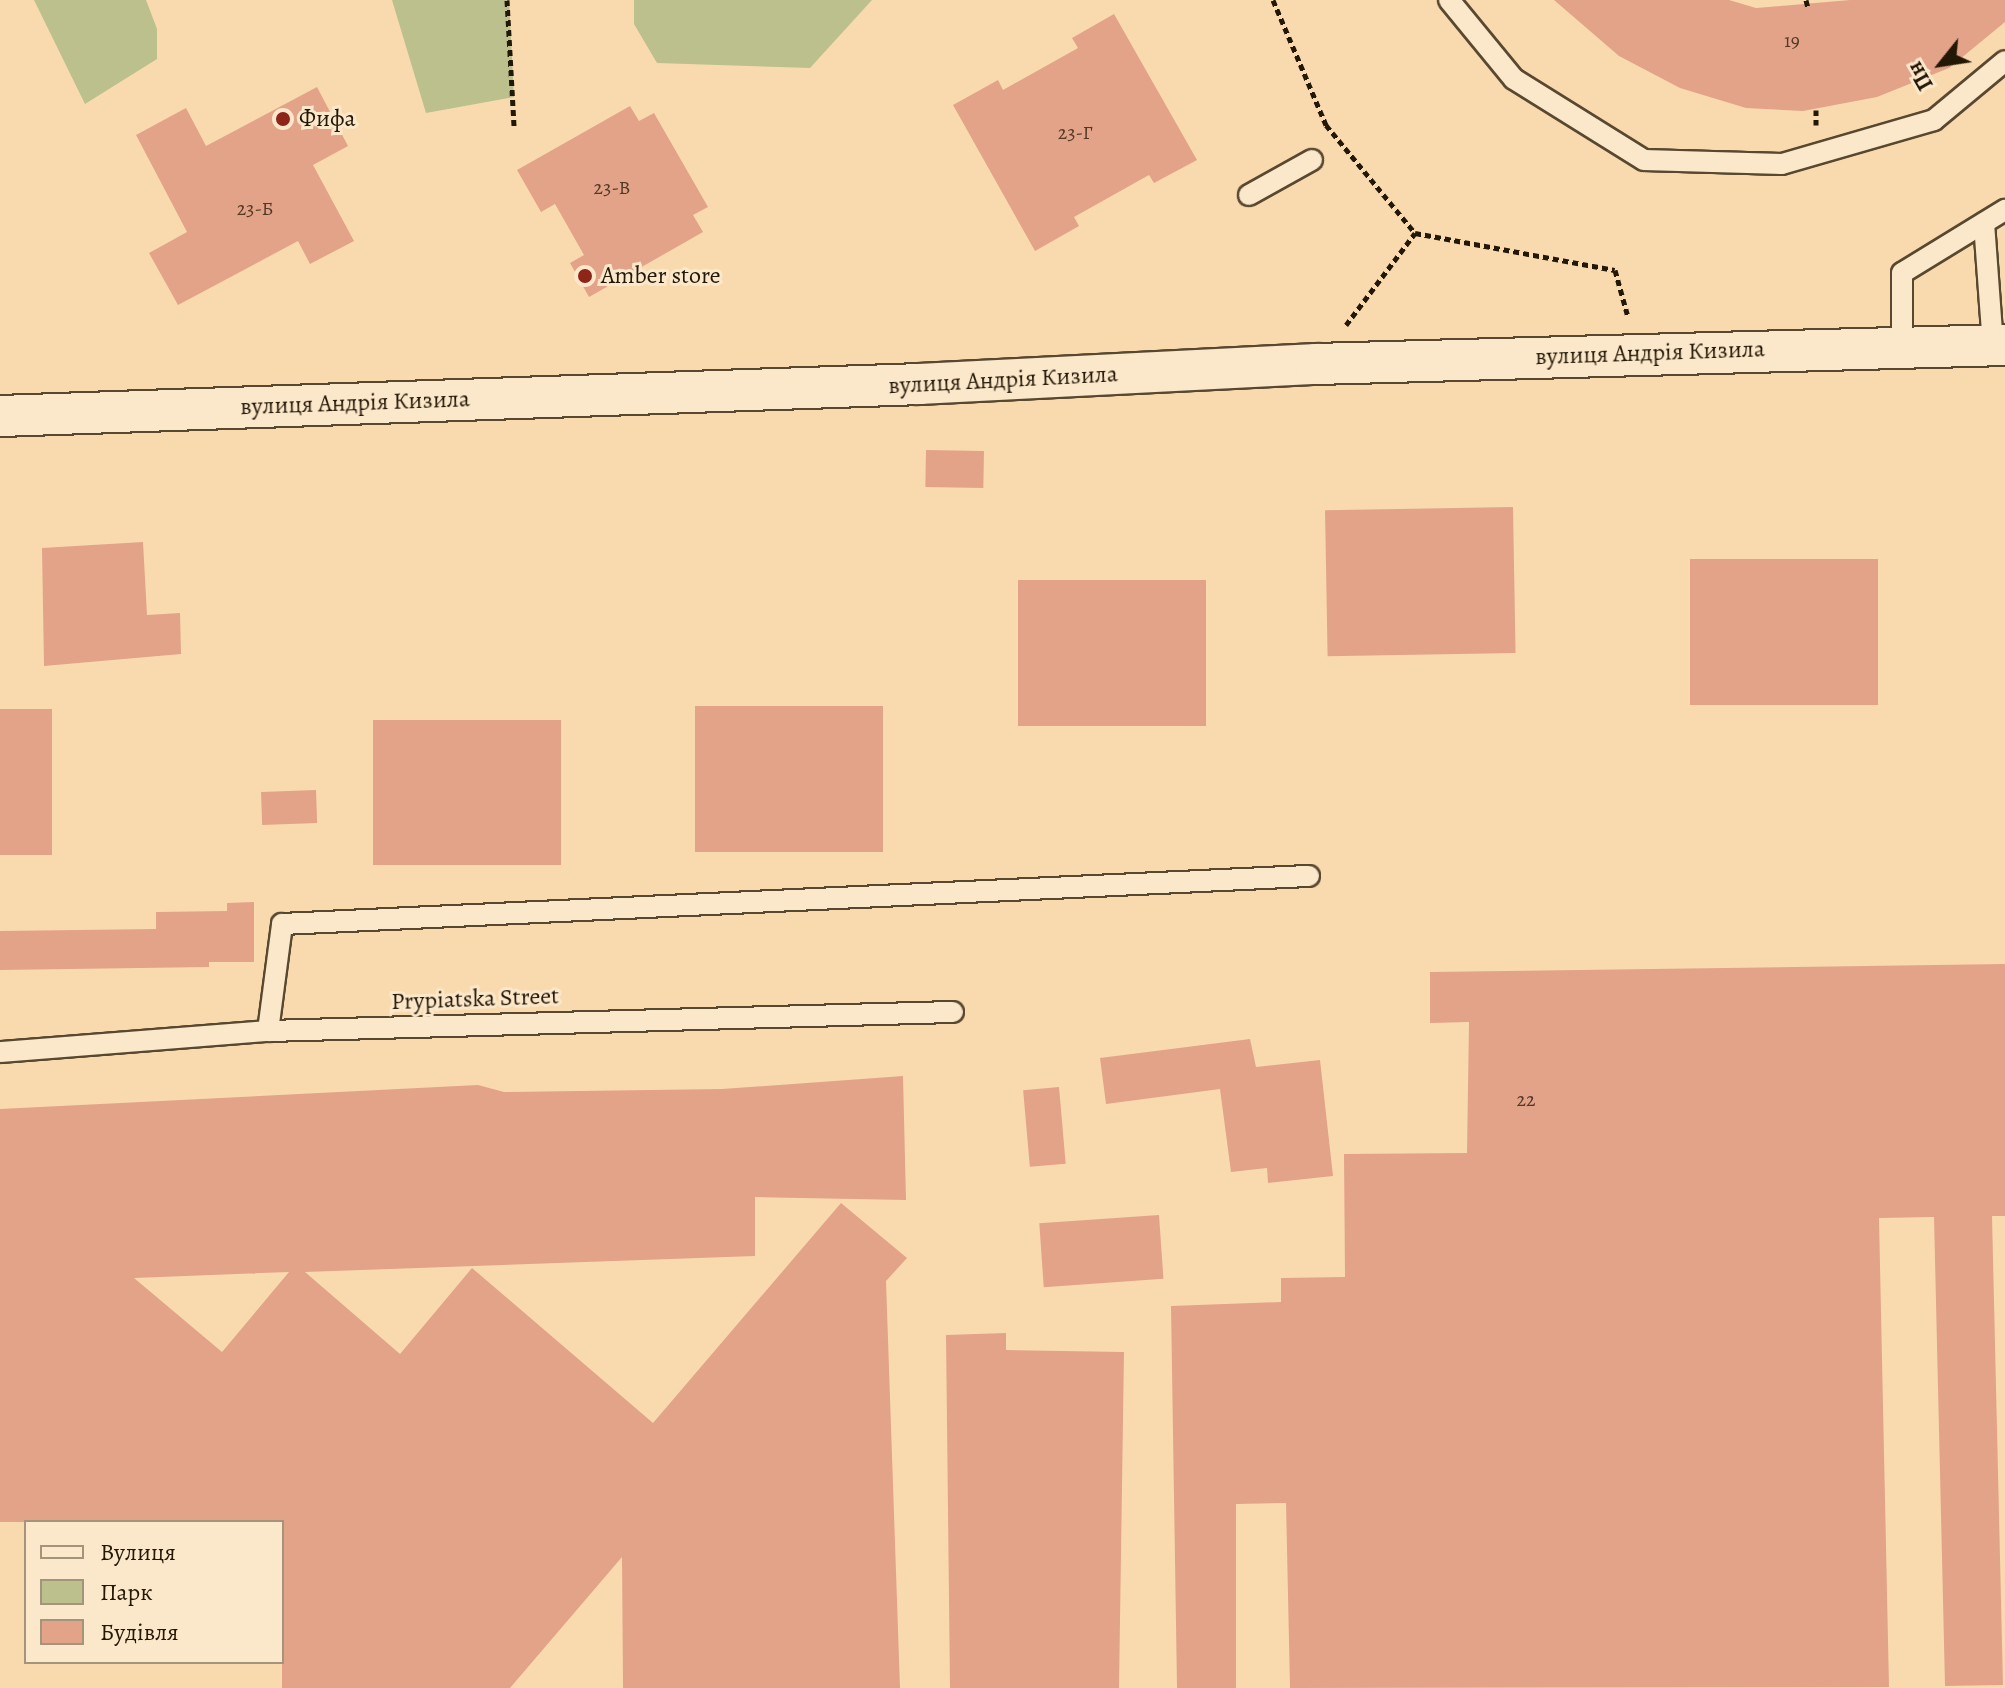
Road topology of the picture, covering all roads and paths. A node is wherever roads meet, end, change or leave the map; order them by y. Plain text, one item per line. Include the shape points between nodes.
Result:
1 (507, 0) edge
2 (1273, 0) edge
3 (1449, 0) edge
4 (1806, 0) edge
5 (1808, 8) dead end
6 (2005, 61) edge
7 (514, 127) dead end
8 (1312, 160) dead end
9 (1249, 195) dead end
10 (2005, 210) edge
11 (1984, 223) junction
12 (1415, 233) junction
13 (1902, 344) junction
14 (1999, 345) edge
15 (1639, 353) junction
16 (1316, 364) junction
17 (0, 416) edge
18 (1309, 876) dead end
19 (953, 1012) dead end
20 (268, 1031) junction
21 (0, 1052) edge

1 - 7 path
2 - 12 path via 1326,125
3 - 6 lane via 1514,79 1644,160 1782,164 1934,120
4 - 5 path
8 - 9 lane
10 - 11 lane
11 - 13 lane via 1902,273
11 - 14 lane
12 - 15 path via 1615,270
12 - 16 path
13 - 14 street, вулиця Андрія Кизила
13 - 15 street, вулиця Андрія Кизила
15 - 16 street, вулиця Андрія Кизила
16 - 17 street, вулиця Андрія Кизила via 919,384
18 - 20 lane via 282,924
19 - 20 lane, Prypiatska Street
20 - 21 lane, Prypiatska Street

